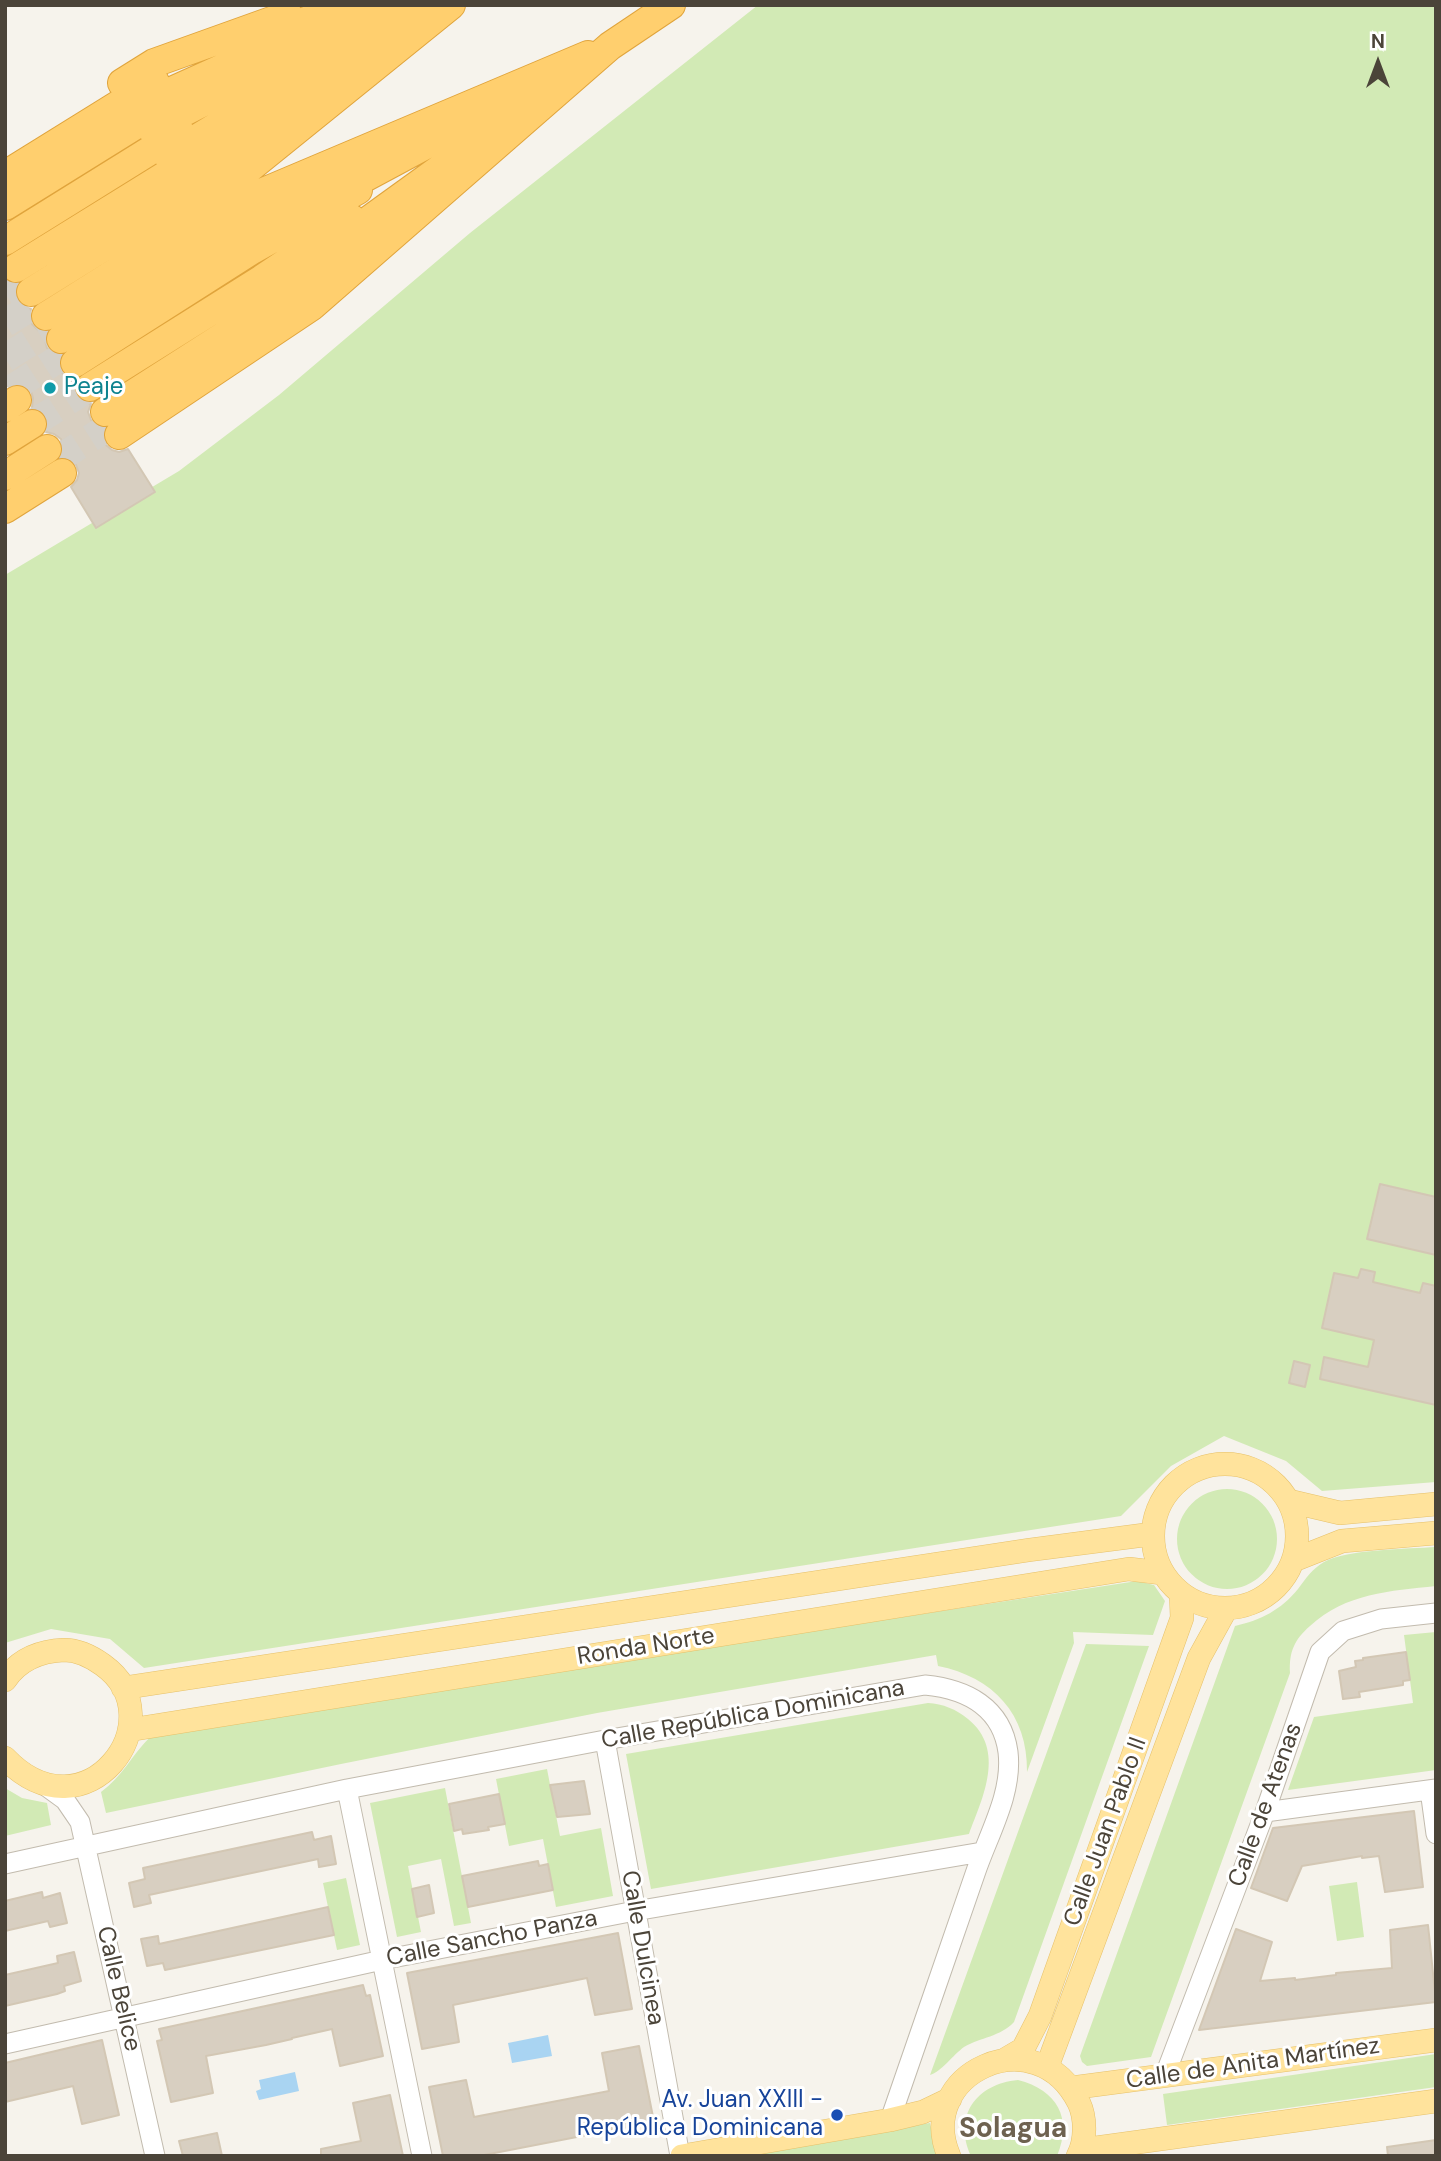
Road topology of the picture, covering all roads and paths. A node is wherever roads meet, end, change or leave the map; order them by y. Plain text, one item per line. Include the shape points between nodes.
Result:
1 (317, 5) edge
2 (346, 5) edge
3 (364, 5) edge
4 (377, 5) edge
5 (392, 5) edge
6 (406, 5) edge
7 (417, 5) edge
8 (427, 5) edge
9 (437, 5) edge
10 (444, 5) edge
11 (451, 5) edge
12 (671, 5) edge
13 (610, 46) junction
14 (5, 155) edge
15 (5, 175) edge
16 (5, 190) edge
17 (5, 206) edge
18 (5, 223) edge
19 (61, 340) edge
20 (28, 425) edge
21 (5, 441) edge
22 (5, 459) edge
23 (5, 476) edge
24 (5, 494) edge
25 (5, 509) edge
26 (1289, 1501) junction
27 (1436, 1504) edge
28 (1436, 1533) edge
29 (1152, 1534) junction
30 (1294, 1560) junction
31 (1162, 1573) junction
32 (1181, 1593) junction
33 (1226, 1609) junction
34 (1436, 1613) edge
35 (5, 1680) edge
36 (123, 1688) junction
37 (130, 1730) junction
38 (604, 1740) junction
39 (5, 1758) edge
40 (93, 1779) junction
41 (43, 1784) junction
42 (347, 1788) junction
43 (1433, 1790) edge
44 (1265, 1812) junction
45 (80, 1822) junction
46 (1436, 1834) edge
47 (85, 1846) junction
48 (982, 1852) junction
49 (5, 1864) edge
50 (635, 1911) junction
51 (382, 1960) junction
52 (124, 2017) junction
53 (1436, 2040) edge
54 (5, 2044) edge
55 (1006, 2059) junction
56 (1047, 2067) junction
57 (1165, 2075) junction
58 (1071, 2088) junction
59 (950, 2099) junction
60 (1436, 2101) edge
61 (890, 2120) junction
62 (1138, 2149) edge
63 (1079, 2153) edge
64 (155, 2156) edge
65 (422, 2156) edge
66 (681, 2156) edge
67 (949, 2156) edge

1 - 14 highway via 154,63
2 - 15 highway via 151,83
3 - 16 highway via 152,98
4 - 17 highway via 172,102
5 - 18 highway via 178,115
6 - 19 highway via 181,131
7 - 19 highway
8 - 19 highway via 194,158
9 - 19 highway via 200,172
10 - 19 highway via 208,182
11 - 19 highway via 221,191
12 - 13 highway
13 - 19 highway via 253,250
13 - 19 highway via 210,231
13 - 19 highway via 271,291
13 - 19 highway via 312,306
20 - 21 highway
20 - 22 highway
20 - 23 highway
20 - 24 highway
20 - 25 highway
26 - 27 main road via 1340,1513
26 - 29 main road via 1262,1473 1238,1465 1213,1464 1170,1488 1157,1509
26 - 30 main road via 1298,1540
28 - 30 main road via 1342,1541
29 - 31 main road
29 - 36 main road, Ronda Norte
30 - 33 main road via 1268,1595
31 - 32 main road
31 - 37 main road, Ronda Norte via 1129,1569
32 - 33 main road via 1202,1605
32 - 55 main road, Calle Juan Pablo II via 1182,1618 1040,2016 1023,2049
33 - 56 main road, Calle Juan Pablo II via 1199,1658
34 - 44 street, Calle de Atenas via 1381,1619 1343,1631 1320,1652
35 - 36 main road via 28,1658 71,1650 110,1670
36 - 37 main road via 130,1708
37 - 40 main road via 113,1764
38 - 42 street, Calle República Dominicana
38 - 48 street, Calle República Dominicana via 925,1685 959,1691 991,1713 1008,1750 1007,1787
38 - 50 street, Calle Dulcinea
39 - 41 main road via 19,1772
40 - 41 main road via 59,1787
40 - 45 street, Calle Belice via 82,1799
41 - 45 street, Calle Belice via 65,1800
42 - 47 street, Calle República Dominicana
42 - 51 street
43 - 44 street
43 - 46 street
44 - 57 street, Calle de Atenas
45 - 47 street, Calle Belice
47 - 49 street, Calle República Dominicana
47 - 52 street, Calle Belice
48 - 50 street, Calle Sancho Panza
48 - 61 street, Calle República Dominicana
50 - 51 street, Calle Sancho Panza
50 - 66 street, Calle Dulcinea
51 - 52 street, Calle Sancho Panza
51 - 65 street
52 - 54 street, Calle Sancho Panza
52 - 64 street, Calle Belice
53 - 57 main road, Calle de Anita Martínez
55 - 56 main road
55 - 59 main road via 963,2079
56 - 58 main road
57 - 58 main road, Calle de Anita Martínez
58 - 63 main road via 1084,2129
59 - 61 main road
59 - 67 main road via 943,2122
60 - 62 main road
61 - 66 main road
62 - 63 main road

